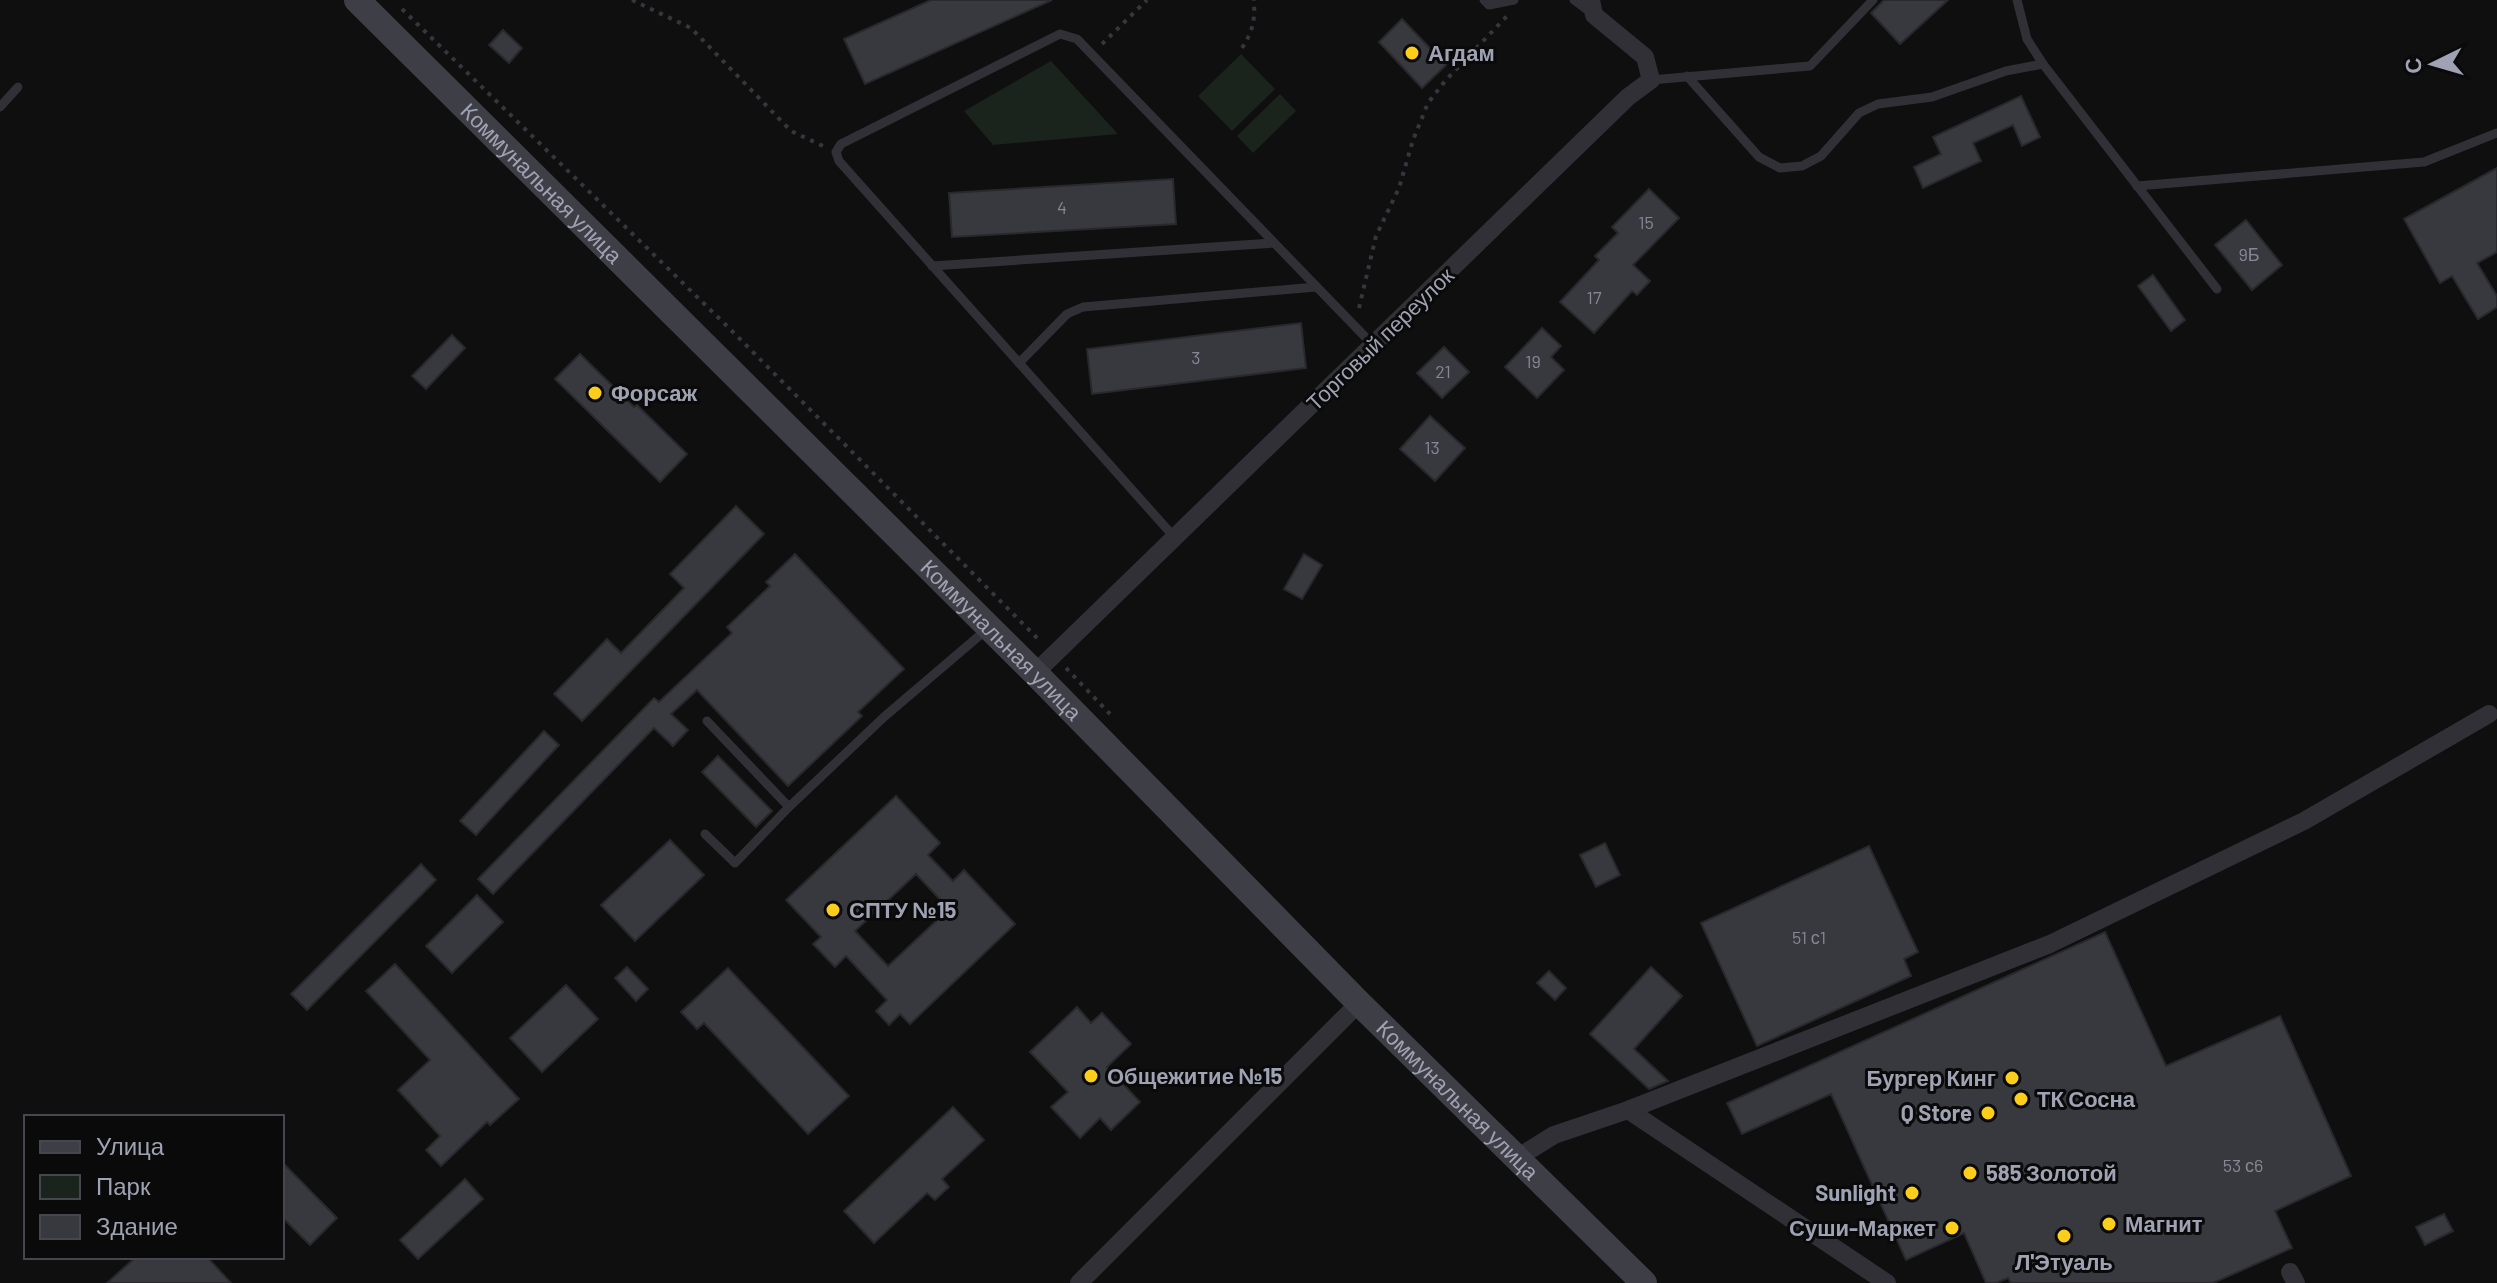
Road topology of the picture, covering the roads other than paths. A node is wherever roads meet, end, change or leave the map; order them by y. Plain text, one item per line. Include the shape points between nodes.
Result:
1 (357, 0) edge
2 (1484, 0) edge
3 (1574, 0) edge
4 (1873, 0) edge
5 (2017, 0) edge
6 (1514, 5) edge
7 (1592, 8) edge
8 (2043, 64) junction
9 (1687, 76) junction
10 (1651, 80) junction
11 (18, 87) dead end
12 (0, 107) edge
13 (2497, 133) edge
14 (2137, 186) junction
15 (1274, 243) junction
16 (932, 266) junction
17 (1316, 287) junction
18 (2217, 289) dead end
19 (1373, 345) junction
20 (1019, 363) junction
21 (1175, 538) junction
22 (989, 628) junction
23 (1035, 673) junction
24 (2489, 714) dead end
25 (707, 721) dead end
26 (789, 807) junction
27 (705, 834) dead end
28 (1359, 1003) junction
29 (1628, 1110) junction
30 (1517, 1158) junction
31 (1079, 1283) edge
32 (1644, 1283) edge
33 (1887, 1283) edge

1 - 22 main road, Коммунальная улица
2 - 6 lane via 1489,5
3 - 7 lane
4 - 9 lane via 1810,66
5 - 8 lane via 2027,39
7 - 10 street via 1645,57
8 - 9 lane via 1932,97 1878,104 1859,113 1821,156 1802,166 1780,168 1759,157
8 - 14 lane
9 - 10 lane
10 - 19 street, Торговый переулок
11 - 12 lane
13 - 14 lane via 2424,162
14 - 18 lane
15 - 16 lane
15 - 16 lane via 1077,39 1060,34 841,144 836,152
15 - 17 lane
16 - 20 lane
17 - 19 lane
17 - 20 lane via 1083,307 1067,314
19 - 21 street, Торговый переулок
20 - 21 lane
21 - 23 street, Торговый переулок
22 - 23 main road, Коммунальная улица
22 - 26 lane
23 - 28 main road, Коммунальная улица
24 - 29 street via 2304,821 2050,944
25 - 26 lane
26 - 27 lane via 735,863
28 - 30 main road, Коммунальная улица
28 - 31 street
29 - 30 street via 1554,1135
29 - 33 street
30 - 32 main road, Коммунальная улица

